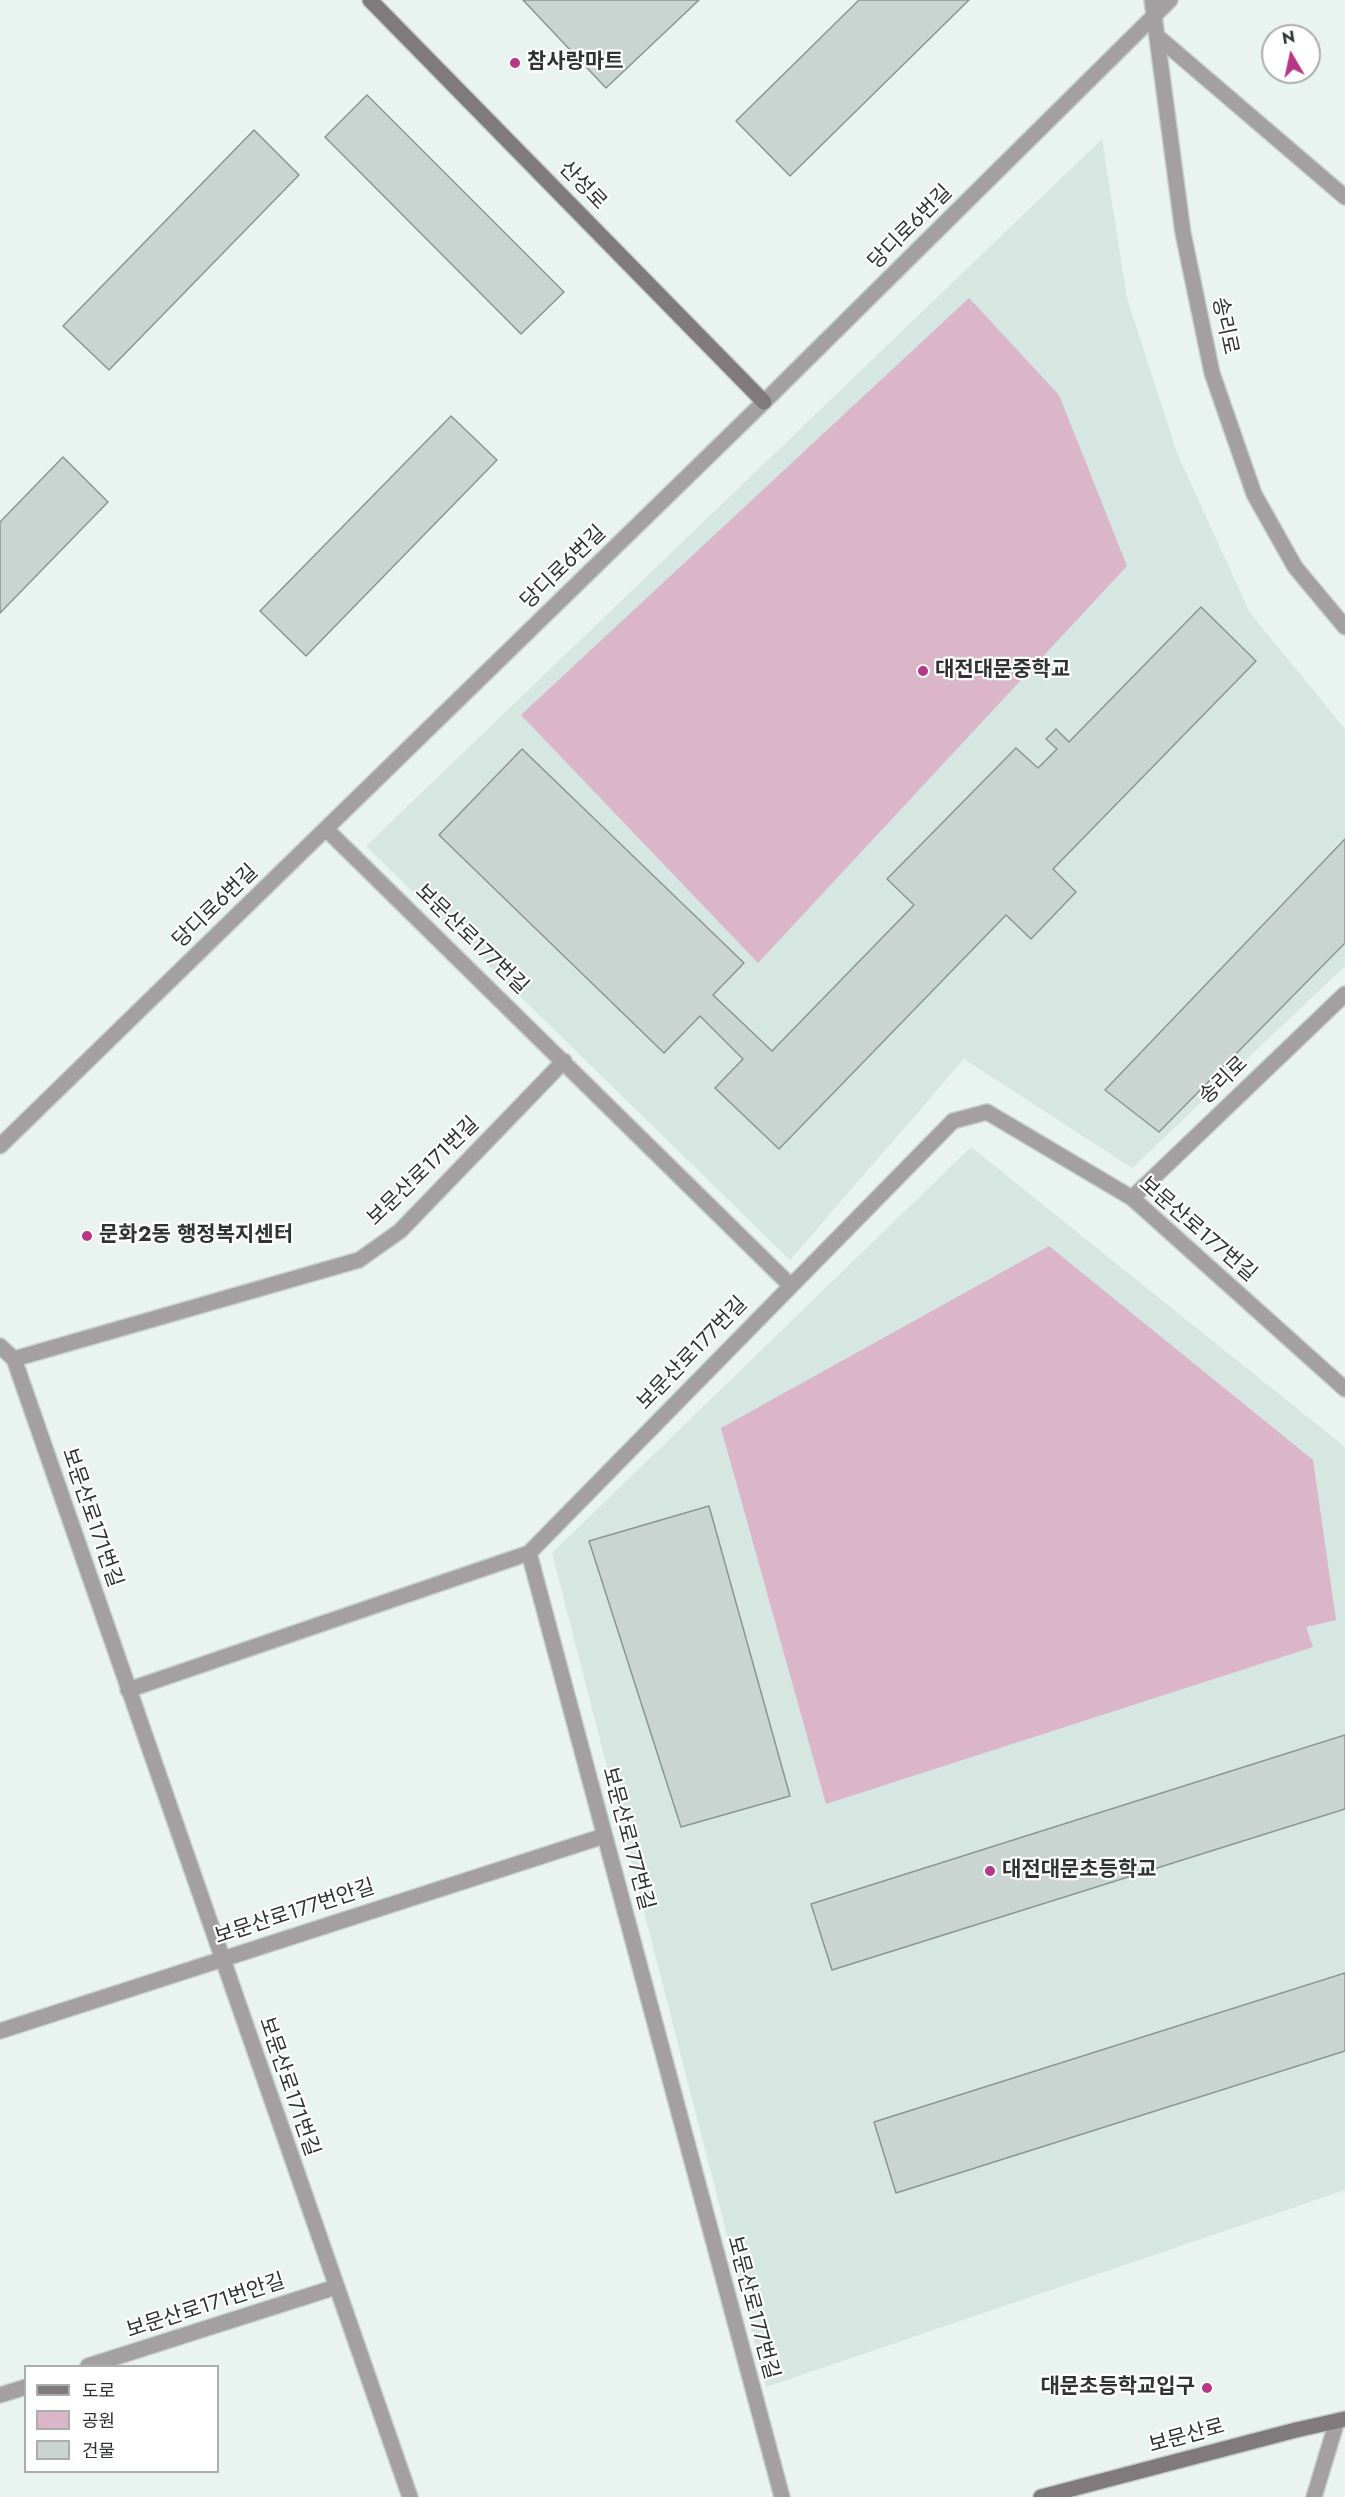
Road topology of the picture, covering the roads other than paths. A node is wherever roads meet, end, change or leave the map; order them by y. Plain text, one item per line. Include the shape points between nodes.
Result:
1 (370, 0) edge
2 (1152, 0) edge
3 (1170, 0) edge
4 (1155, 17) junction
5 (1158, 37) junction
6 (1345, 197) edge
7 (764, 402) junction
8 (1345, 627) edge
9 (326, 829) junction
10 (1345, 994) edge
11 (564, 1060) junction
12 (0, 1146) edge
13 (1132, 1198) junction
14 (790, 1285) junction
15 (0, 1346) edge
16 (14, 1359) junction
17 (1345, 1389) edge
18 (529, 1552) junction
19 (128, 1690) junction
20 (604, 1836) junction
21 (222, 1959) junction
22 (0, 2031) edge
23 (336, 2287) junction
24 (94, 2365) edge
25 (24, 2388) edge
26 (0, 2395) edge
27 (1341, 2420) edge
28 (410, 2497) edge
29 (782, 2497) edge
30 (1041, 2497) edge
31 (1314, 2497) edge

1 - 7 street, 산성로
2 - 4 street, 송리로
3 - 4 street, 당디로6번길
4 - 5 street, 송리로
4 - 7 street, 당디로6번길
5 - 6 street
5 - 8 street, 송리로 via 1183,233 1212,373 1254,494 1295,567
7 - 9 street, 당디로6번길
9 - 11 street, 보문산로177번길
9 - 12 street, 당디로6번길
10 - 13 street, 송리로
11 - 14 street, 보문산로177번길
11 - 16 street, 보문산로171번길 via 400,1230 359,1260
13 - 14 street, 보문산로177번길 via 987,1112 953,1121
13 - 17 street, 보문산로177번길
14 - 18 street, 보문산로177번길
15 - 16 street, 보문산로171번길
16 - 19 street, 보문산로171번길
18 - 19 street
18 - 20 street, 보문산로177번길
19 - 21 street, 보문산로171번길
20 - 21 street, 보문산로177번안길
20 - 29 street, 보문산로177번길
21 - 22 street, 보문산로177번안길
21 - 23 street, 보문산로171번길
23 - 24 street, 보문산로171번안길
23 - 28 street, 보문산로171번길
25 - 26 street
27 - 30 street, 보문산로
27 - 31 street

